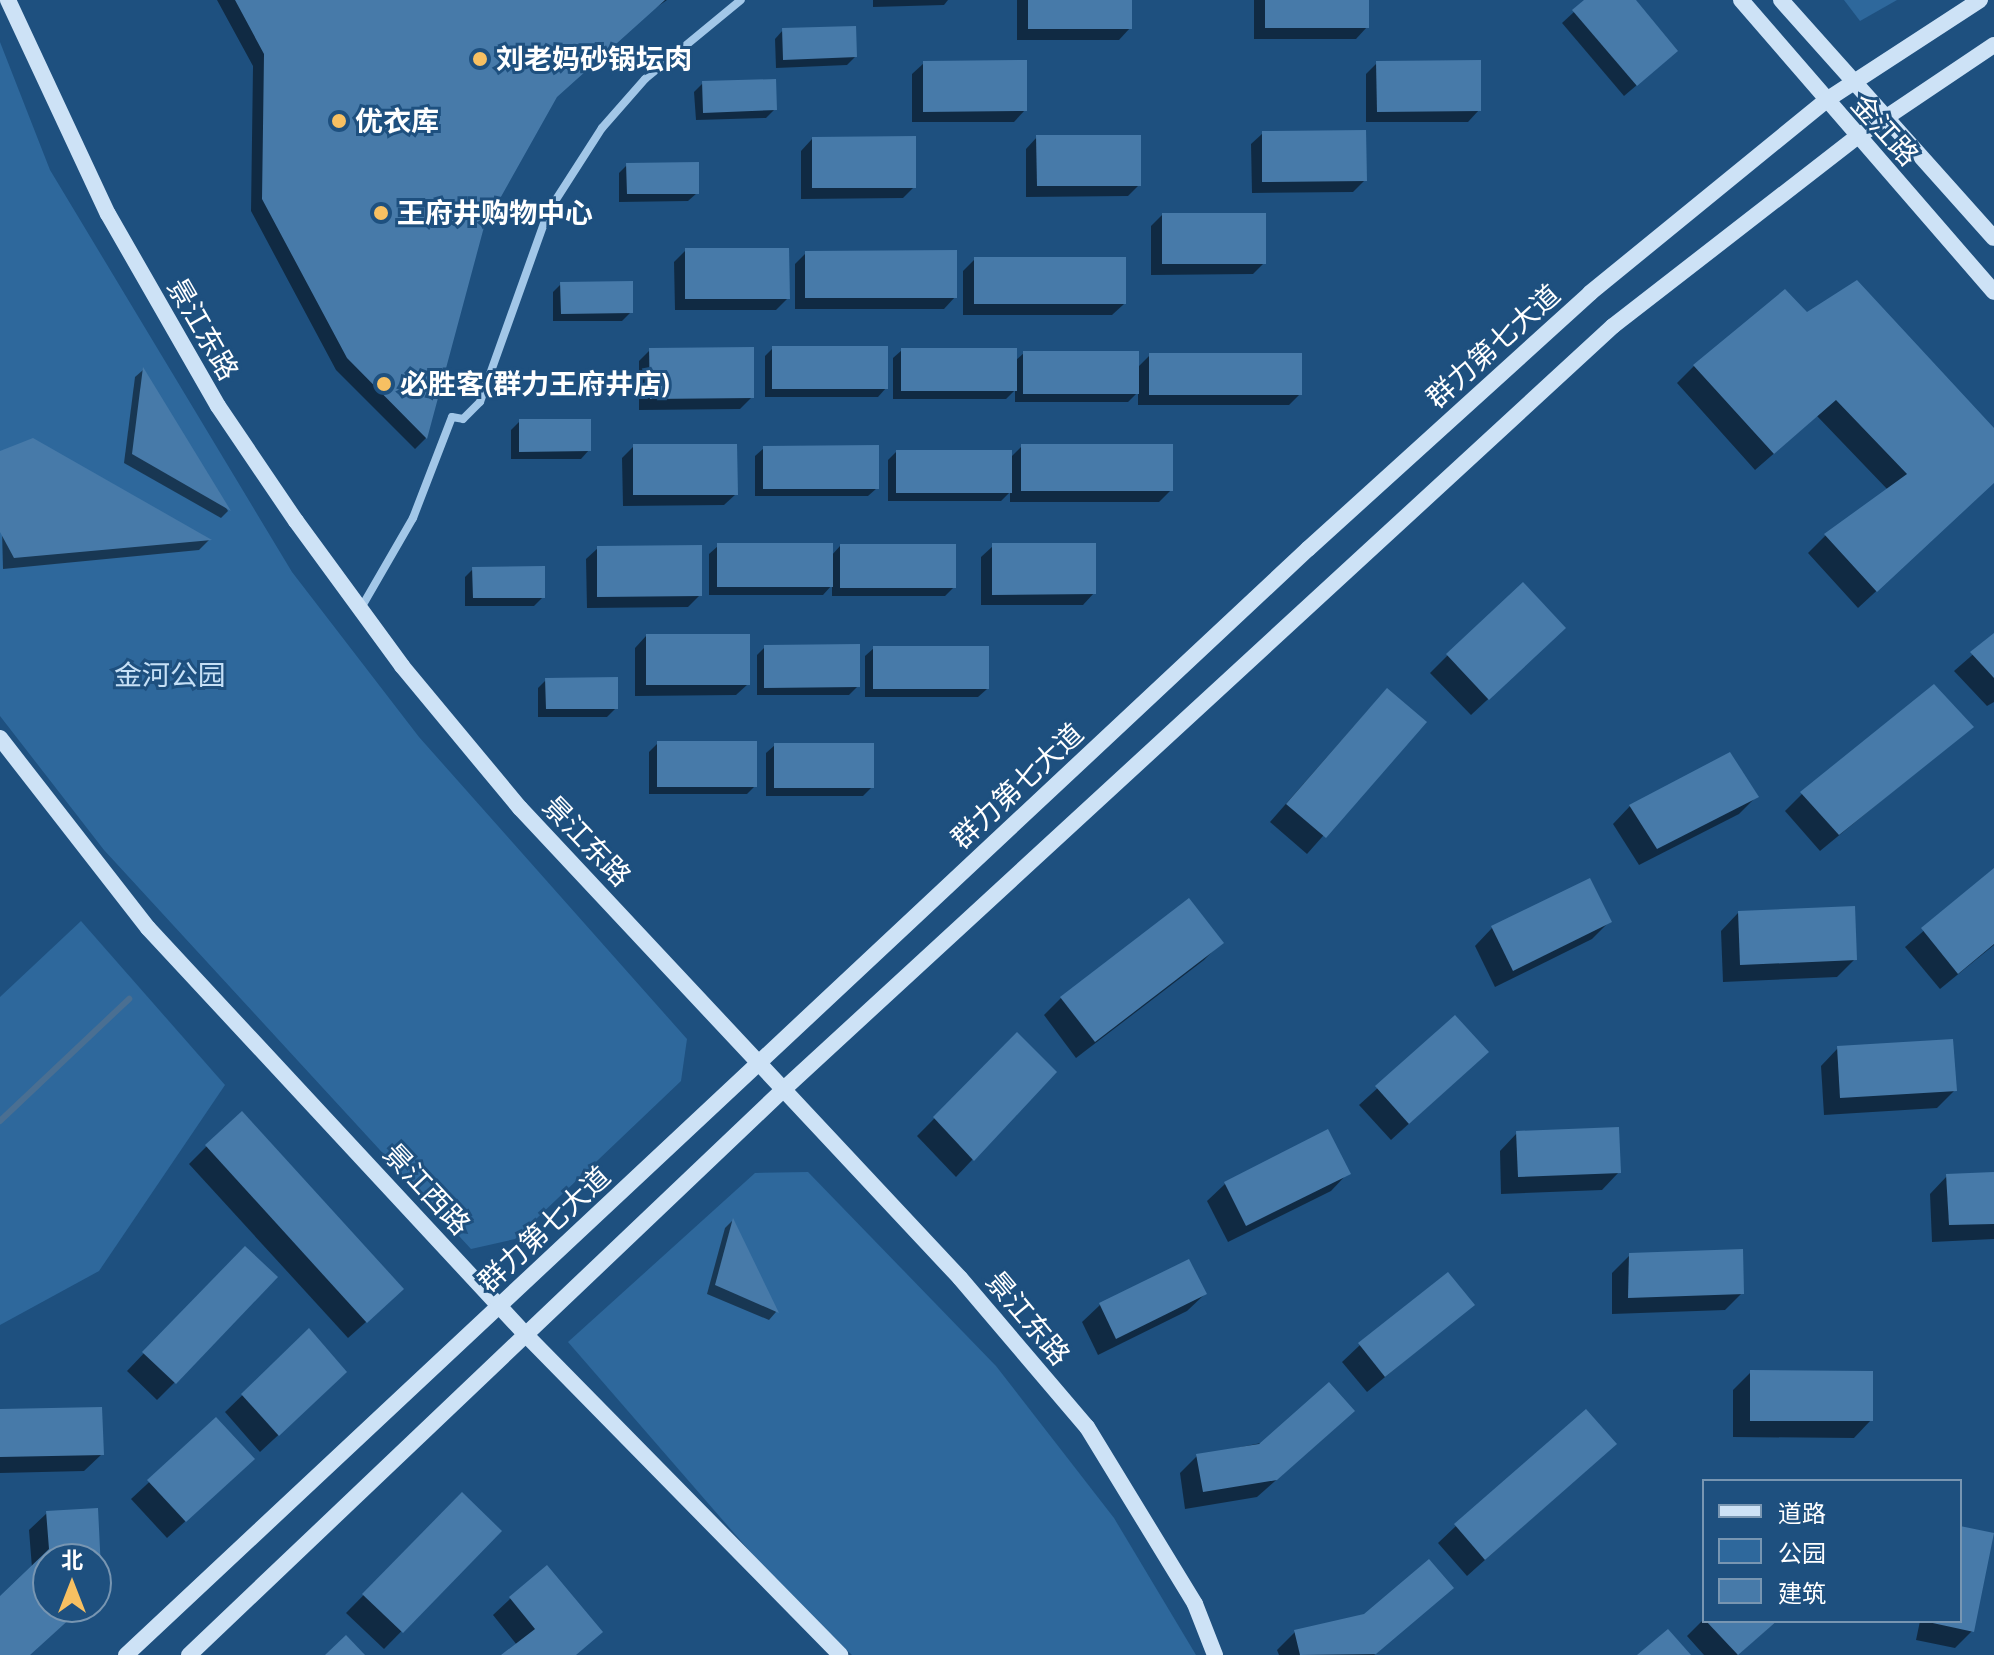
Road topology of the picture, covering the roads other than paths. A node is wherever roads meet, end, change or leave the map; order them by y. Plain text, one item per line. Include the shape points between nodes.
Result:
1 (8, 0) edge
2 (741, 0) edge
3 (1741, 0) edge
4 (1781, 0) edge
5 (1980, 0) edge
6 (1994, 45) edge
7 (1851, 82) junction
8 (1825, 101) junction
9 (1885, 117) junction
10 (1857, 137) junction
11 (1994, 238) edge
12 (1994, 292) edge
13 (361, 609) junction
14 (0, 738) edge
15 (760, 1061) junction
16 (785, 1088) junction
17 (500, 1306) junction
18 (527, 1336) junction
19 (126, 1655) edge
20 (189, 1655) edge
21 (840, 1655) edge
22 (1215, 1655) edge

1 - 13 main road, 景江东路 via 73,145 163,312 218,406
2 - 13 street via 645,79 602,128 548,212 480,402 463,419 452,417 413,518
3 - 8 main road, 金江路
4 - 7 main road, 金江路
5 - 7 main road, 群力第七大道
6 - 9 main road
7 - 8 main road, 群力第七大道
7 - 9 main road, 金江路
8 - 10 main road, 金江路
8 - 15 main road, 群力第七大道 via 1590,293
9 - 10 main road
9 - 11 main road, 金江路
10 - 12 main road, 金江路
10 - 16 main road via 1613,326
13 - 15 main road, 景江东路 via 520,808
14 - 17 main road, 景江西路 via 148,928
15 - 16 main road, 景江东路
15 - 17 main road, 群力第七大道
16 - 18 main road
16 - 22 main road, 景江东路 via 960,1278 1087,1427 1195,1604
17 - 18 main road, 景江西路
17 - 19 main road, 群力第七大道
18 - 20 main road
18 - 21 main road, 景江西路

